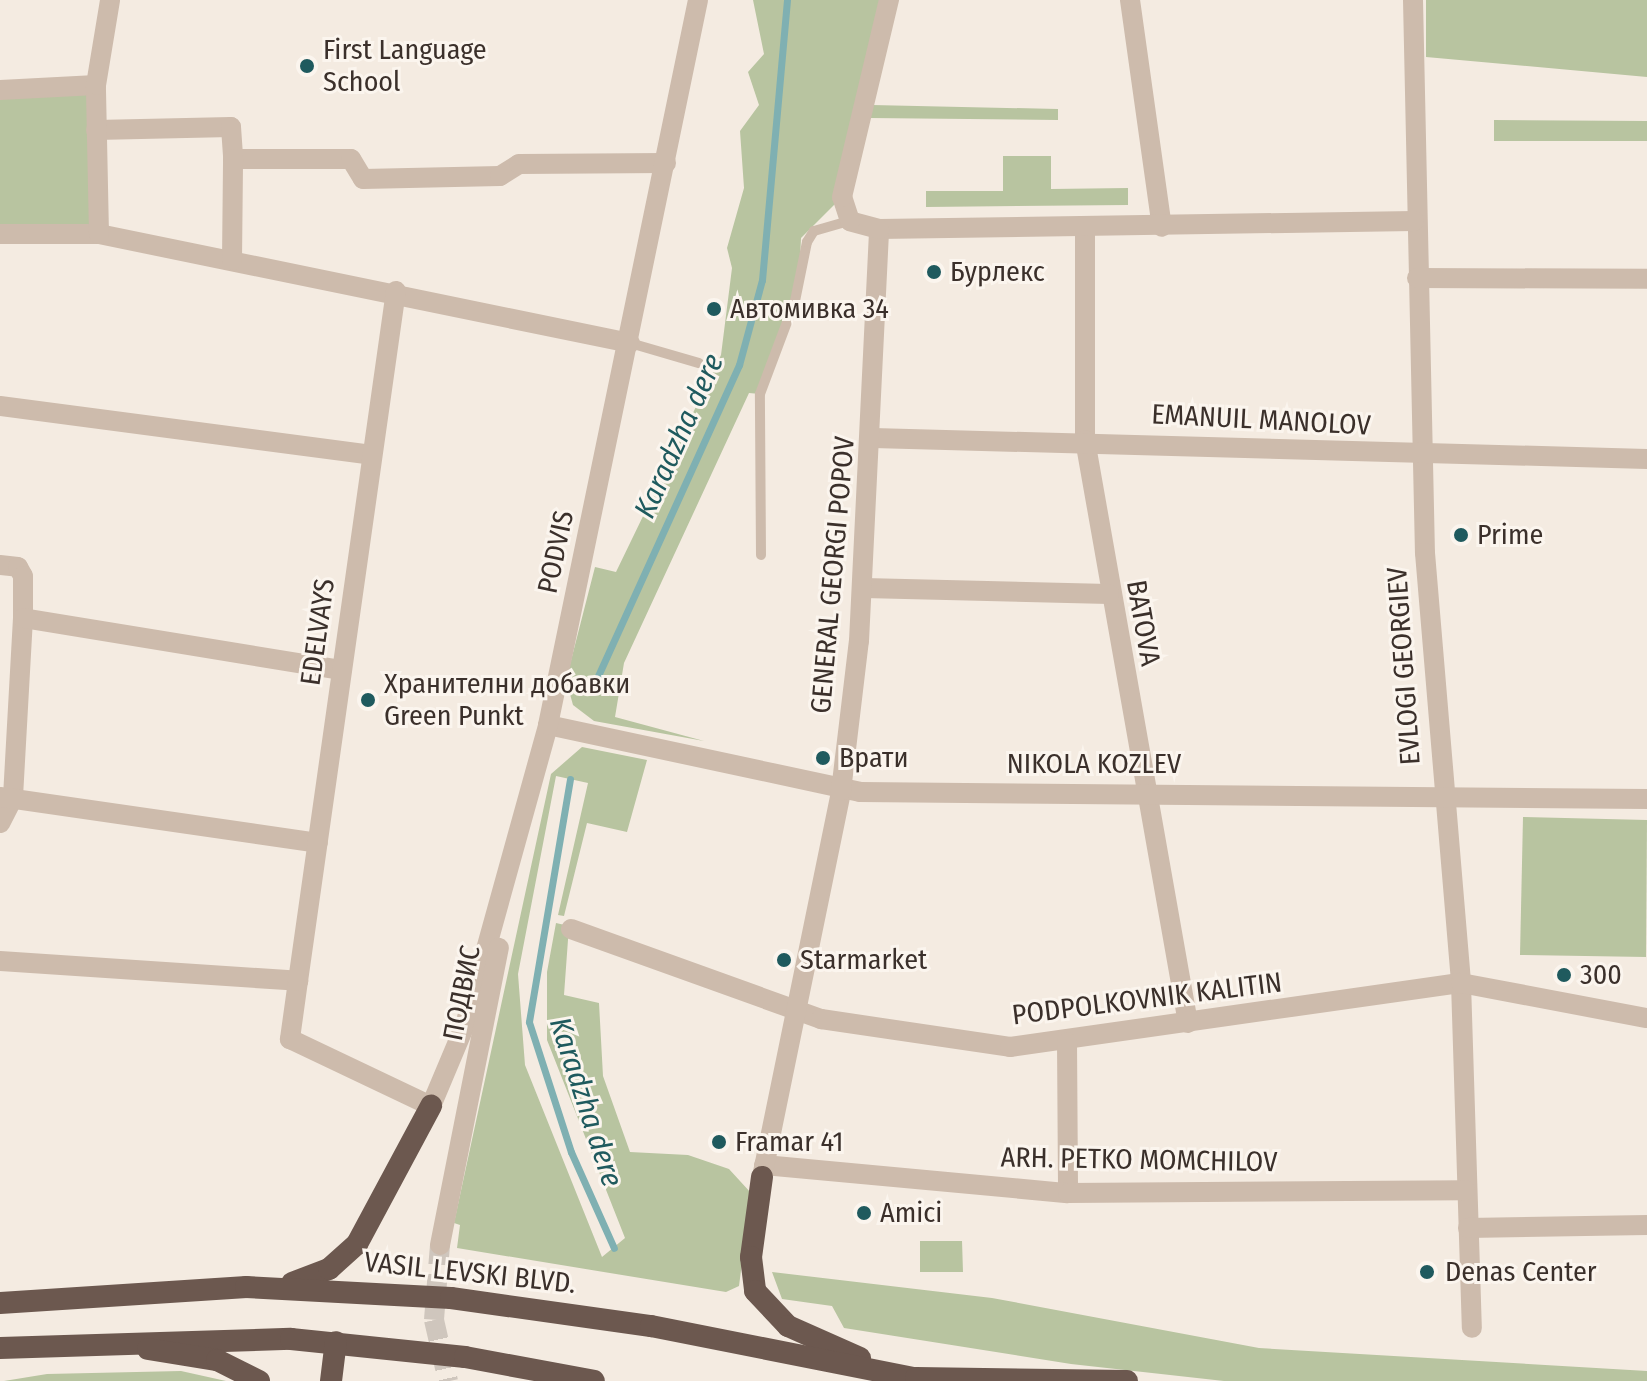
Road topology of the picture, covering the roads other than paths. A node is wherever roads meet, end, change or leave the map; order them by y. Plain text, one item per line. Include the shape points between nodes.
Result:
1 (110, 0) edge
2 (698, 0) edge
3 (889, 0) edge
4 (1130, 0) edge
5 (1413, 0) edge
6 (96, 85) junction
7 (0, 90) edge
8 (96, 130) junction
9 (233, 159) junction
10 (666, 163) junction
11 (850, 221) junction
12 (1414, 221) junction
13 (1162, 227) junction
14 (1085, 228) junction
15 (879, 229) junction
16 (0, 234) edge
17 (99, 234) junction
18 (232, 260) junction
19 (1417, 278) junction
20 (1647, 279) edge
21 (396, 291) junction
22 (630, 343) junction
23 (699, 363) dead end
24 (0, 406) edge
25 (873, 438) junction
26 (1085, 440) junction
27 (370, 455) junction
28 (1423, 456) junction
29 (1647, 459) edge
30 (761, 555) dead end
31 (0, 565) edge
32 (864, 588) junction
33 (1109, 594) junction
34 (23, 618) junction
35 (342, 670) junction
36 (557, 727) junction
37 (541, 753) junction
38 (841, 791) junction
39 (1146, 792) junction
40 (1440, 794) junction
41 (6, 798) edge
42 (1647, 799) edge
43 (0, 823) edge
44 (318, 843) junction
45 (571, 929) dead end
46 (0, 961) edge
47 (298, 981) junction
48 (1461, 983) junction
49 (796, 1008) junction
50 (1647, 1018) edge
51 (1188, 1023) junction
52 (1067, 1042) junction
53 (431, 1106) junction
54 (763, 1171) junction
55 (1465, 1190) junction
56 (1068, 1193) junction
57 (1647, 1225) edge
58 (1468, 1228) junction
59 (440, 1245) tunnel mouth
60 (276, 1288) junction
61 (0, 1303) edge
62 (1472, 1328) dead end
63 (92, 1340) junction
64 (336, 1342) junction
65 (0, 1348) edge
66 (913, 1378) edge
67 (259, 1381) edge
68 (331, 1381) edge
69 (594, 1381) edge
70 (1127, 1381) edge

1 - 6 street
2 - 10 street, PODVIS
3 - 11 street via 842,197
4 - 13 street
5 - 12 street, EVLOGI GEORGIEV
6 - 7 street
6 - 8 street
8 - 9 street via 231,127
8 - 17 street
9 - 10 street via 351,159 363,179 500,176 519,164
9 - 18 street
10 - 22 street, PODVIS
11 - 15 street
11 - 30 lane via 814,231 807,242 758,410
12 - 13 street
12 - 19 street, EVLOGI GEORGIEV
13 - 14 street
14 - 15 street
14 - 26 street, BATOVA
15 - 25 street, GENERAL GEORGI POPOV
16 - 17 street
17 - 18 street
18 - 21 street
19 - 20 street
19 - 28 street, EVLOGI GEORGIEV
21 - 22 street
21 - 27 street, EDELVAYS
22 - 23 lane
22 - 36 street, PODVIS
24 - 27 street
25 - 26 street, EMANUIL MANOLOV
25 - 32 street, GENERAL GEORGI POPOV
26 - 28 street, EMANUIL MANOLOV
26 - 33 street, BATOVA
27 - 35 street, EDELVAYS
28 - 29 street, EMANUIL MANOLOV
28 - 40 street, EVLOGI GEORGIEV
31 - 34 street via 10,564 23,576
32 - 33 street
32 - 38 street, GENERAL GEORGI POPOV
33 - 39 street, BATOVA
34 - 35 street
34 - 41 street
35 - 44 street, EDELVAYS
36 - 37 street, PODVIS
36 - 38 street, NIKOLA KOZLEV
37 - 53 street, PODVIS via 465,1025
37 - 59 street, ПОДВИС
38 - 39 street, NIKOLA KOZLEV
38 - 49 street, GENERAL GEORGI POPOV
39 - 40 street, NIKOLA KOZLEV
39 - 51 street, BATOVA
40 - 42 street, NIKOLA KOZLEV
40 - 48 street, EVLOGI GEORGIEV
41 - 43 street
41 - 44 street
44 - 47 street, EDELVAYS
45 - 49 street, PODPOLKOVNIK KALITIN
46 - 47 street
47 - 53 street, EDELVAYS via 290,1039
48 - 50 street, PODPOLKOVNIK KALITIN
48 - 51 street, PODPOLKOVNIK KALITIN
48 - 55 street, EVLOGI GEORGIEV
49 - 52 street, PODPOLKOVNIK KALITIN via 821,1019 995,1045
49 - 54 street, GENERAL GEORGI POPOV
51 - 52 street, PODPOLKOVNIK KALITIN
52 - 56 street
53 - 60 highway via 357,1244 316,1276
54 - 56 street, ARH. PETKO MOMCHILOV
54 - 66 highway via 750,1268 762,1303 788,1326
55 - 56 street, ARH. PETKO MOMCHILOV
55 - 58 street, EVLOGI GEORGIEV
57 - 58 street
58 - 62 street, EVLOGI GEORGIEV
60 - 61 highway, VASIL LEVSKI BLVD.
60 - 66 highway, VASIL LEVSKI BLVD. via 554,1310
63 - 64 highway
63 - 65 highway
63 - 67 highway via 217,1360
64 - 68 highway
64 - 69 highway
66 - 70 highway

